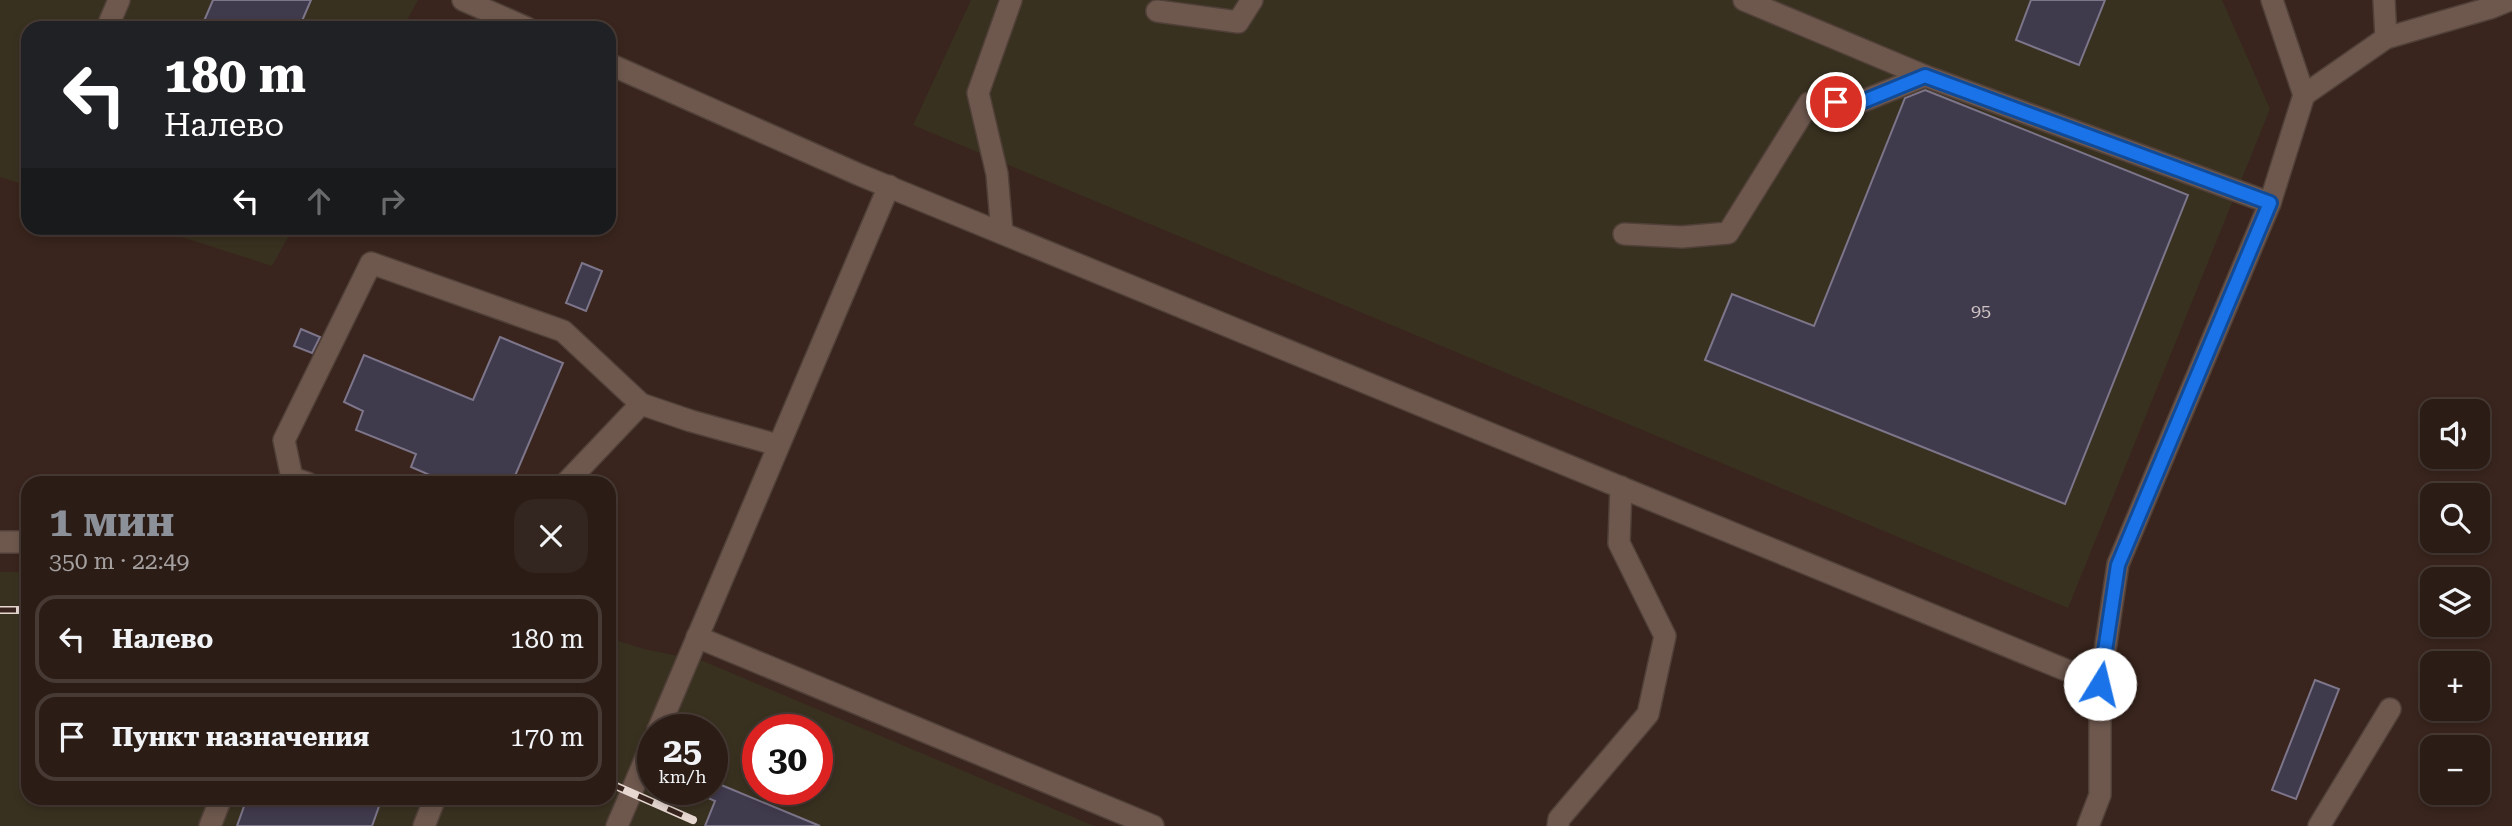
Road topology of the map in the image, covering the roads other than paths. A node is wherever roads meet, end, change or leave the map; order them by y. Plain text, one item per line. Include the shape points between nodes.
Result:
1 (119, 0) edge
2 (463, 0) edge
3 (1011, 0) edge
4 (1252, 0) edge
5 (1744, 0) edge
6 (2272, 0) edge
7 (2384, 0) edge
8 (2510, 0) edge
9 (491, 6) edge
10 (1157, 11) dead end
11 (110, 21) edge
12 (516, 21) edge
13 (2386, 38) junction
14 (616, 67) edge
15 (1925, 76) junction
16 (2304, 94) junction
17 (889, 186) junction
18 (2270, 203) junction
19 (1002, 233) junction
20 (1624, 234) dead end
21 (641, 404) junction
22 (779, 446) junction
23 (292, 476) edge
24 (573, 476) edge
25 (1621, 487) junction
26 (0, 542) edge
27 (21, 542) edge
28 (697, 637) junction
29 (2100, 684) junction
30 (2390, 709) dead end
31 (665, 714) edge
32 (637, 779) edge
33 (218, 805) edge
34 (432, 805) edge
35 (210, 826) edge
36 (424, 826) edge
37 (617, 826) edge
38 (1153, 826) edge
39 (1558, 826) edge
40 (2088, 826) edge
41 (2319, 826) edge

1 - 11 street
2 - 9 street
3 - 19 street via 978,93 996,174
4 - 10 street via 1238,22
5 - 15 street
6 - 16 street
7 - 13 street
8 - 13 street
9 - 12 street
13 - 16 street
14 - 17 street
15 - 18 street
15 - 20 street via 1864,101 1809,103 1728,233 1682,237
16 - 18 street
17 - 19 street
17 - 22 street
18 - 29 street via 2118,565
19 - 25 street
21 - 22 street
21 - 23 street via 562,331 371,263 284,440
21 - 24 street
22 - 28 street
25 - 29 street
25 - 39 street via 1619,543 1665,636 1648,714 1559,819
26 - 27 street
28 - 31 street
28 - 38 street
29 - 40 street via 2100,795
30 - 41 street
32 - 37 street
33 - 35 street
34 - 36 street

